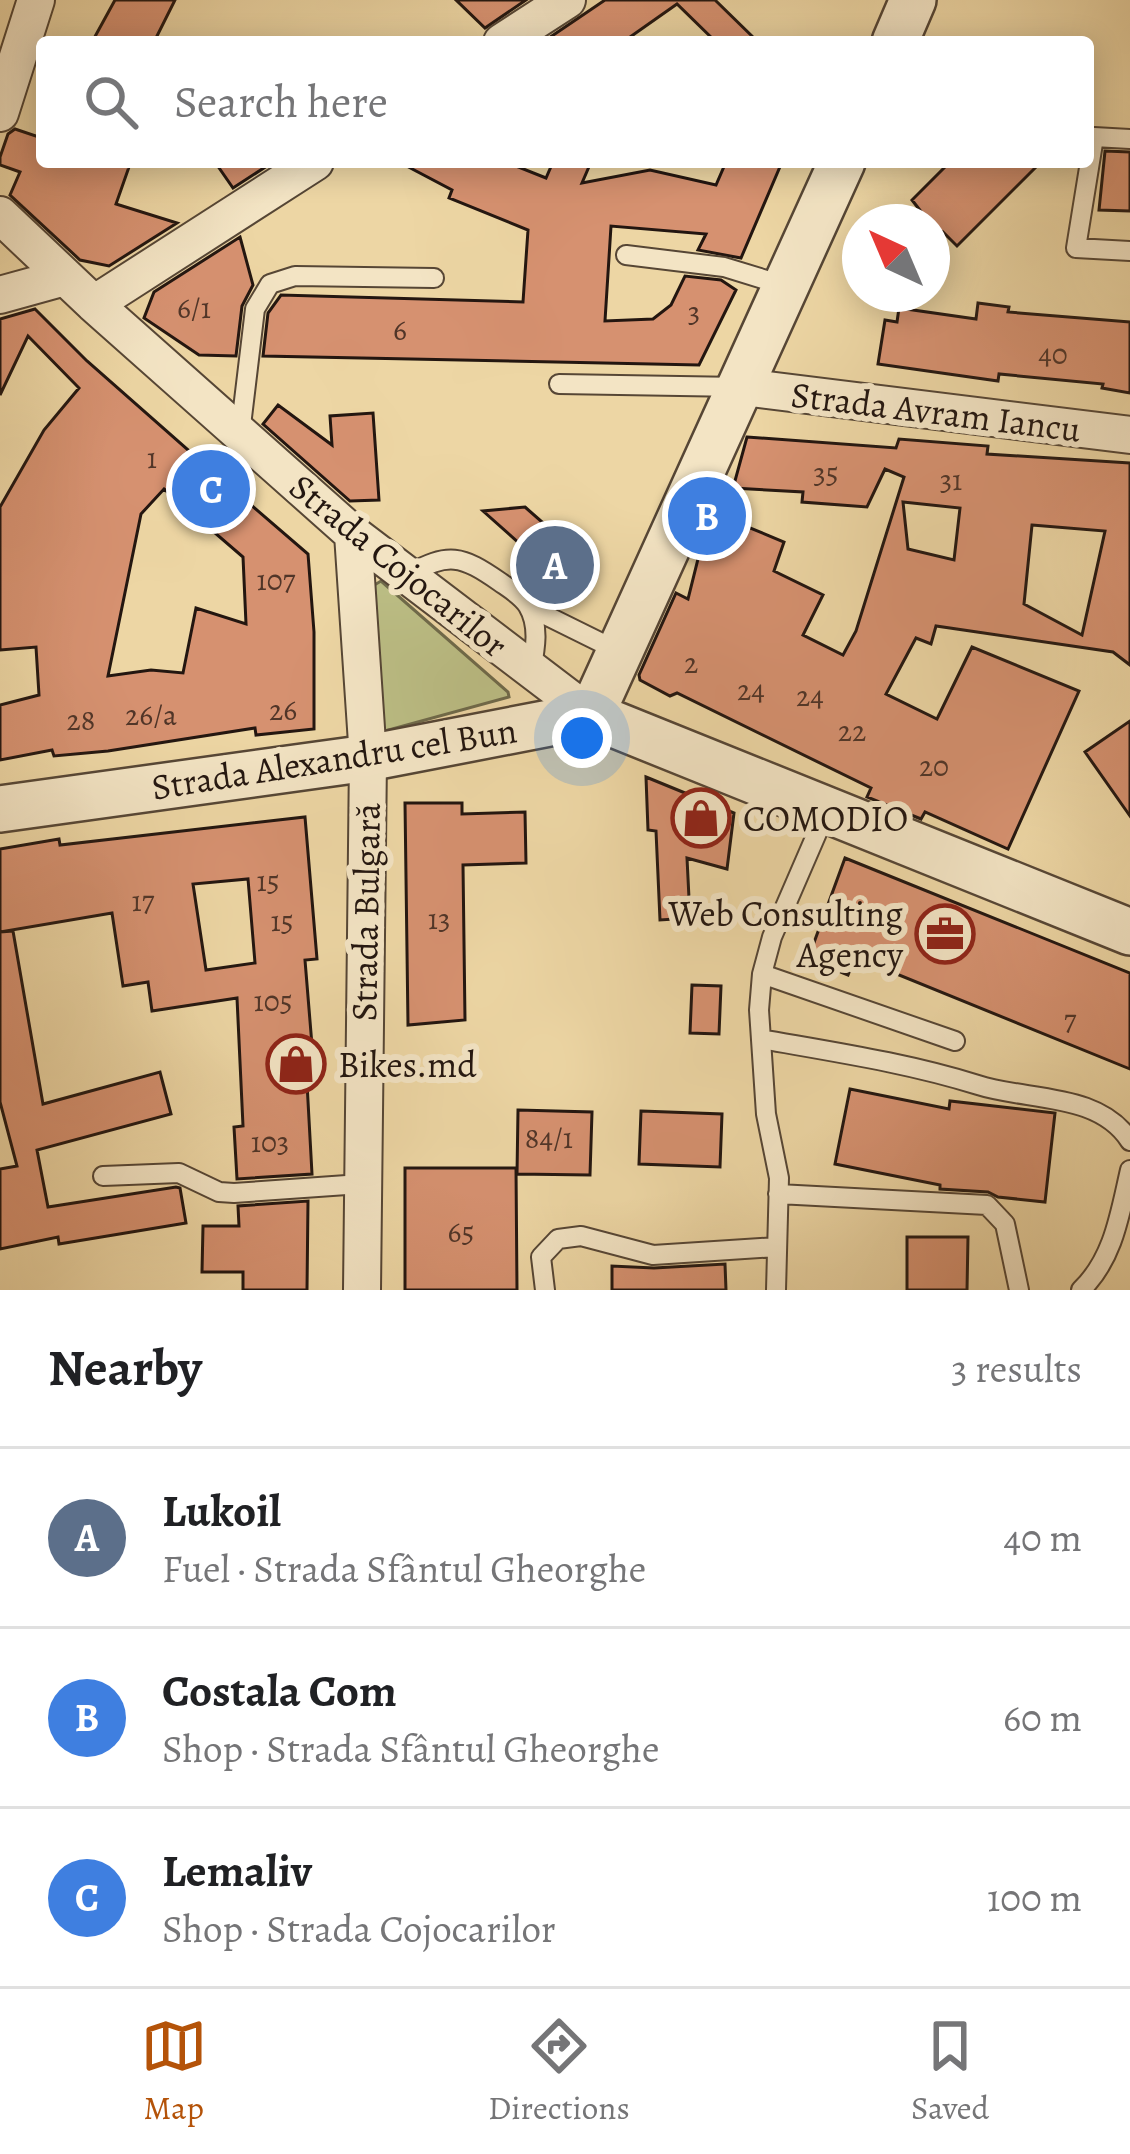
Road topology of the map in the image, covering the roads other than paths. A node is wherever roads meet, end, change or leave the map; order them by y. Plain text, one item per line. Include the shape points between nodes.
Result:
1 (36, 0) edge
2 (567, 0) edge
3 (914, 0) edge
4 (511, 36) edge
5 (898, 36) edge
6 (0, 113) edge
7 (1094, 137) edge
8 (1130, 139) edge
9 (306, 168) edge
10 (839, 168) edge
11 (1089, 168) edge
12 (0, 215) edge
13 (1130, 251) edge
14 (626, 255) dead end
15 (65, 277) junction
16 (434, 278) dead end
17 (787, 286) junction
18 (0, 295) edge
19 (94, 304) junction
20 (559, 384) dead end
21 (742, 387) junction
22 (240, 434) junction
23 (1130, 435) edge
24 (353, 534) junction
25 (407, 575) junction
26 (529, 607) junction
27 (620, 652) junction
28 (531, 671) junction
29 (591, 715) junction
30 (368, 758) junction
31 (0, 809) edge
32 (827, 810) junction
33 (1130, 932) edge
34 (762, 974) junction
35 (760, 1039) junction
36 (955, 1041) dead end
37 (1130, 1141) edge
38 (1130, 1171) edge
39 (103, 1176) dead end
40 (361, 1184) junction
41 (778, 1194) junction
42 (777, 1246) junction
43 (362, 1290) edge
44 (544, 1290) edge
45 (776, 1290) edge
46 (1019, 1290) edge
47 (1082, 1290) edge

1 - 6 street
2 - 4 street
3 - 5 street
7 - 8 lane
9 - 19 street
10 - 17 street
11 - 13 lane via 1076,248
12 - 15 street, Strada Cojocarilor
14 - 17 lane via 724,267
15 - 18 street
15 - 19 street, Strada Cojocarilor
16 - 22 lane via 295,276 270,284 255,309
17 - 21 street
19 - 22 street, Strada Cojocarilor
20 - 21 lane
21 - 23 street, Strada Avram Iancu
21 - 27 street
22 - 24 street, Strada Cojocarilor
24 - 25 street, Strada Cojocarilor
24 - 30 street, Strada Bulgară
25 - 26 lane via 457,557
25 - 28 street, Strada Cojocarilor
26 - 27 lane
26 - 28 lane
27 - 29 street
28 - 29 street, Strada Cojocarilor
29 - 30 street, Strada Alexandru cel Bun
29 - 32 street
30 - 31 street, Strada Alexandru cel Bun
30 - 40 street, Strada Bulgară
32 - 33 street
32 - 34 lane
34 - 35 lane
34 - 36 lane
35 - 37 lane via 1061,1099 1119,1124
35 - 41 lane
38 - 47 lane via 1112,1246
39 - 40 lane via 179,1173 234,1193
40 - 43 street, Strada Bulgară
41 - 42 lane
41 - 46 lane via 987,1205 1005,1224
42 - 44 lane via 653,1255 581,1236 558,1239 541,1257
42 - 45 lane

